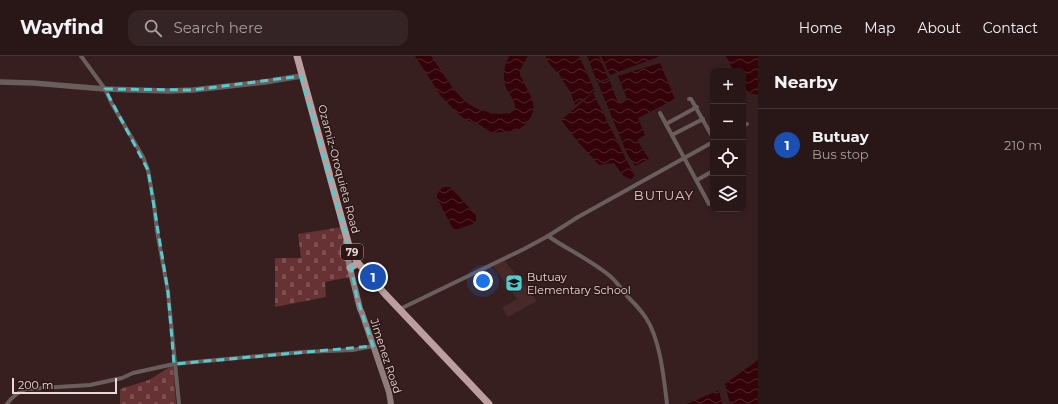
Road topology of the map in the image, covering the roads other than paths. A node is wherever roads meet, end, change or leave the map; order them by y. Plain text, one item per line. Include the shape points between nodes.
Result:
1 (81, 56) edge
2 (296, 56) edge
3 (301, 76) junction
4 (0, 82) edge
5 (105, 89) junction
6 (690, 99) dead end
7 (697, 107) junction
8 (660, 113) dead end
9 (703, 119) junction
10 (666, 124) junction
11 (710, 132) edge
12 (672, 135) junction
13 (710, 144) edge
14 (685, 158) junction
15 (710, 173) edge
16 (697, 180) junction
17 (709, 204) dead end
18 (345, 233) junction
19 (548, 236) junction
20 (354, 266) junction
21 (400, 309) junction
22 (373, 346) junction
23 (174, 364) junction
24 (7, 404) edge
25 (179, 404) edge
26 (391, 404) edge
27 (489, 404) edge
28 (667, 404) edge

1 - 5 street
2 - 3 highway, Ozamiz-Oroquieta Road / 79
3 - 5 street via 168,92
3 - 18 highway, Ozamiz-Oroquieta Road / 79
4 - 5 street
5 - 23 street via 148,170 168,292
6 - 7 street
7 - 9 street
7 - 10 street
8 - 10 street
9 - 11 street
9 - 12 street
10 - 12 street
12 - 14 street
13 - 14 street
14 - 16 street
14 - 19 street
15 - 16 street
16 - 17 street
18 - 20 main road, Jimenez Road
18 - 20 highway, Ozamiz-Oroquieta Road / 79
19 - 21 street
19 - 28 street via 610,276 647,319 656,341
20 - 21 highway, Ozamiz-Oroquieta Road / 79
20 - 22 main road, Jimenez Road via 362,313
21 - 27 highway, Ozamiz-Oroquieta Road / 79
22 - 23 street via 352,350
22 - 26 main road, Jimenez Road
23 - 24 street via 90,385 26,389 12,397
23 - 25 street

